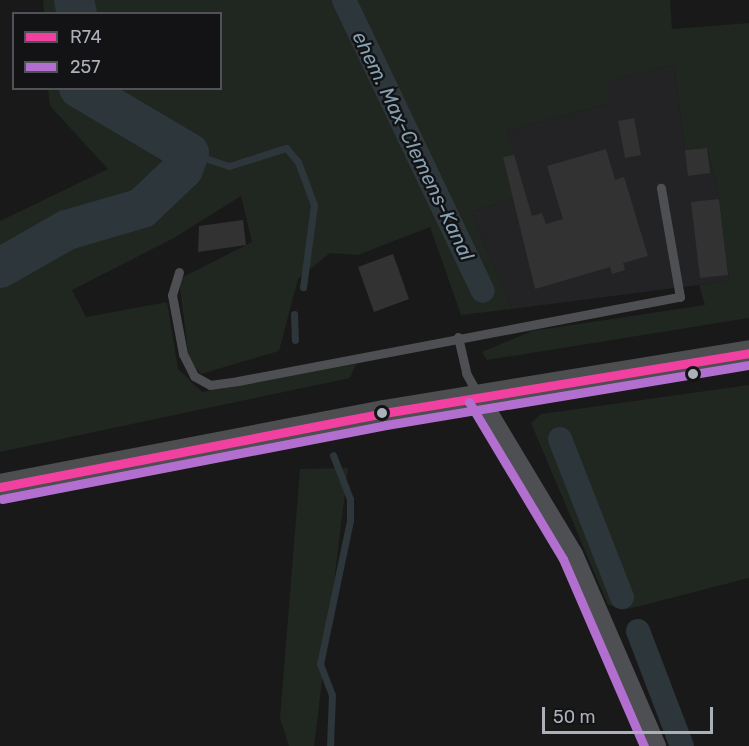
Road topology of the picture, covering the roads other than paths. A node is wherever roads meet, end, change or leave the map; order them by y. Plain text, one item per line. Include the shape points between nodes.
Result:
1 (661, 188) dead end
2 (179, 272) dead end
3 (458, 337) junction
4 (749, 353) edge
5 (479, 396) junction
6 (0, 487) edge
7 (657, 746) edge

1 - 3 lane via 680,297
2 - 3 lane via 172,295 183,354 194,376 210,385
3 - 5 lane via 466,373
4 - 5 main road
5 - 6 main road
5 - 7 street via 574,554

